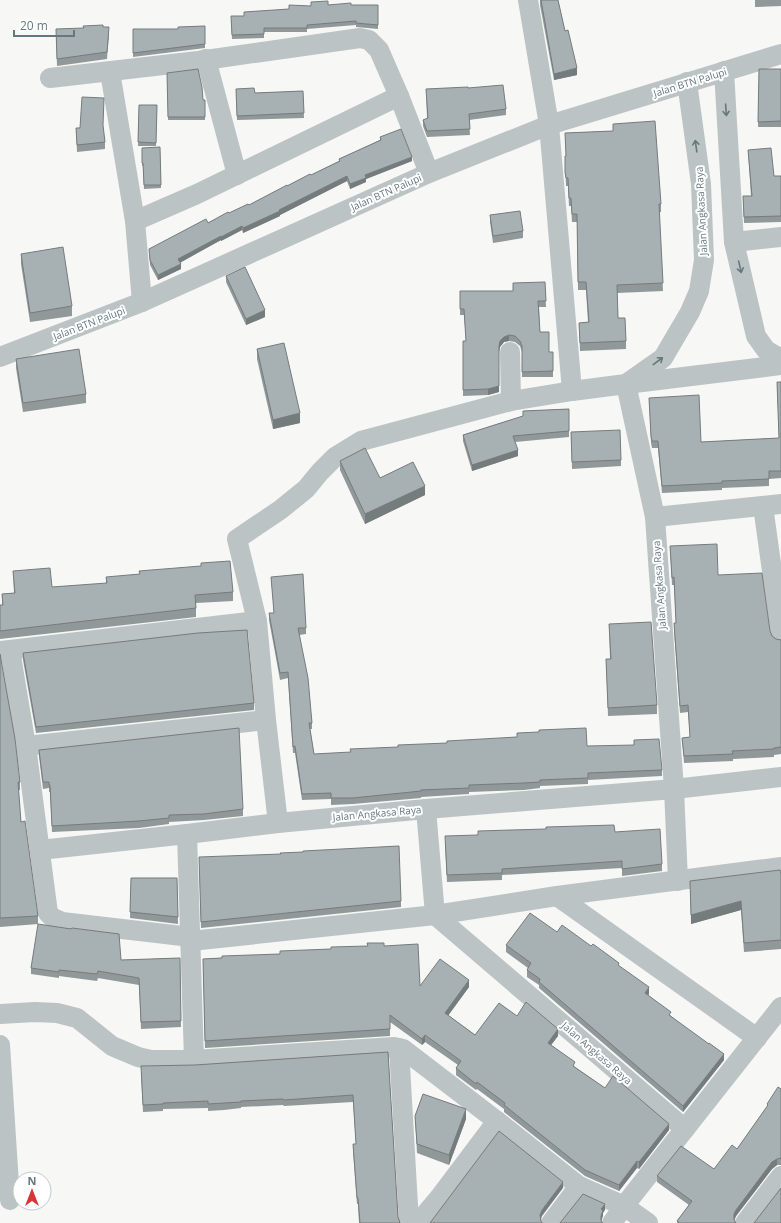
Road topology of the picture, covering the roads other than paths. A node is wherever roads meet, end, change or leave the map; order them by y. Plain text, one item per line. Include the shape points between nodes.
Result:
1 (528, 0) edge
2 (781, 54) edge
3 (206, 60) junction
4 (724, 71) junction
5 (110, 72) junction
6 (50, 78) dead end
7 (687, 82) junction
8 (399, 96) junction
9 (549, 125) junction
10 (429, 173) junction
11 (237, 175) junction
12 (135, 221) junction
13 (781, 237) edge
14 (734, 242) junction
15 (142, 302) junction
16 (510, 352) dead end
17 (0, 357) edge
18 (781, 359) edge
19 (781, 365) edge
20 (626, 384) junction
21 (572, 391) junction
22 (511, 401) junction
23 (772, 505) edge
24 (655, 517) junction
25 (257, 621) junction
26 (781, 636) edge
27 (5, 651) edge
28 (266, 720) junction
29 (26, 746) junction
30 (781, 777) edge
31 (674, 789) junction
32 (426, 809) junction
33 (278, 823) junction
34 (188, 834) junction
35 (40, 850) junction
36 (781, 867) edge
37 (678, 881) junction
38 (557, 896) junction
39 (435, 915) junction
40 (191, 939) junction
41 (781, 1007) edge
42 (0, 1014) edge
43 (757, 1038) junction
44 (0, 1045) edge
45 (399, 1048) junction
46 (194, 1060) junction
47 (497, 1120) junction
48 (685, 1129) junction
49 (781, 1176) edge
50 (579, 1186) junction
51 (10, 1200) dead end
52 (624, 1206) junction
53 (409, 1223) edge
54 (418, 1223) edge
55 (551, 1223) edge
56 (612, 1223) edge
57 (648, 1223) edge
58 (745, 1223) edge

1 - 9 street
2 - 4 street, Jalan BTN Palupi
3 - 5 street
3 - 8 street via 360,38 370,40 379,50
3 - 11 street
4 - 7 street, Jalan BTN Palupi
4 -> 14 street
5 - 6 street
5 - 12 street
7 - 9 street, Jalan BTN Palupi
20 -> 7 street, Jalan Angkasa Raya via 663,358 690,312 699,291 704,260 701,184
8 - 10 street
8 - 11 street
9 - 10 street, Jalan BTN Palupi
9 - 21 street
10 - 15 street, Jalan BTN Palupi
11 - 12 street
12 - 15 street
13 - 14 street
14 -> 18 street via 756,336 766,350
15 - 17 street, Jalan BTN Palupi
16 - 22 street
19 - 20 street
20 - 21 street
20 - 24 street, Jalan Angkasa Raya
21 - 22 street
22 - 25 street via 361,441 335,457 306,489 237,540
23 - 24 street
23 - 26 street
24 - 31 street, Jalan Angkasa Raya
25 - 27 street
25 - 28 street
27 - 29 street
28 - 29 street
28 - 33 street
29 - 35 street
30 - 31 street, Jalan Angkasa Raya
31 - 32 street, Jalan Angkasa Raya
31 - 37 street
32 - 33 street, Jalan Angkasa Raya
32 - 39 street
33 - 34 street, Jalan Angkasa Raya
34 - 35 street, Jalan Angkasa Raya
34 - 40 street
35 - 40 street via 48,913 53,918 62,922
36 - 37 street
37 - 38 street
38 - 39 street
38 - 43 street
39 - 40 street
39 - 48 street, Jalan Angkasa Raya
40 - 46 street
41 - 43 street
42 - 46 street via 57,1013 77,1018 112,1046 138,1057 151,1060
43 - 48 street
44 - 51 street
45 - 46 street
45 - 47 street via 409,1052
45 - 53 street
47 - 50 street
47 - 54 street
48 - 52 street
49 - 58 street
50 - 52 street
50 - 55 street
52 - 56 street
52 - 57 street

